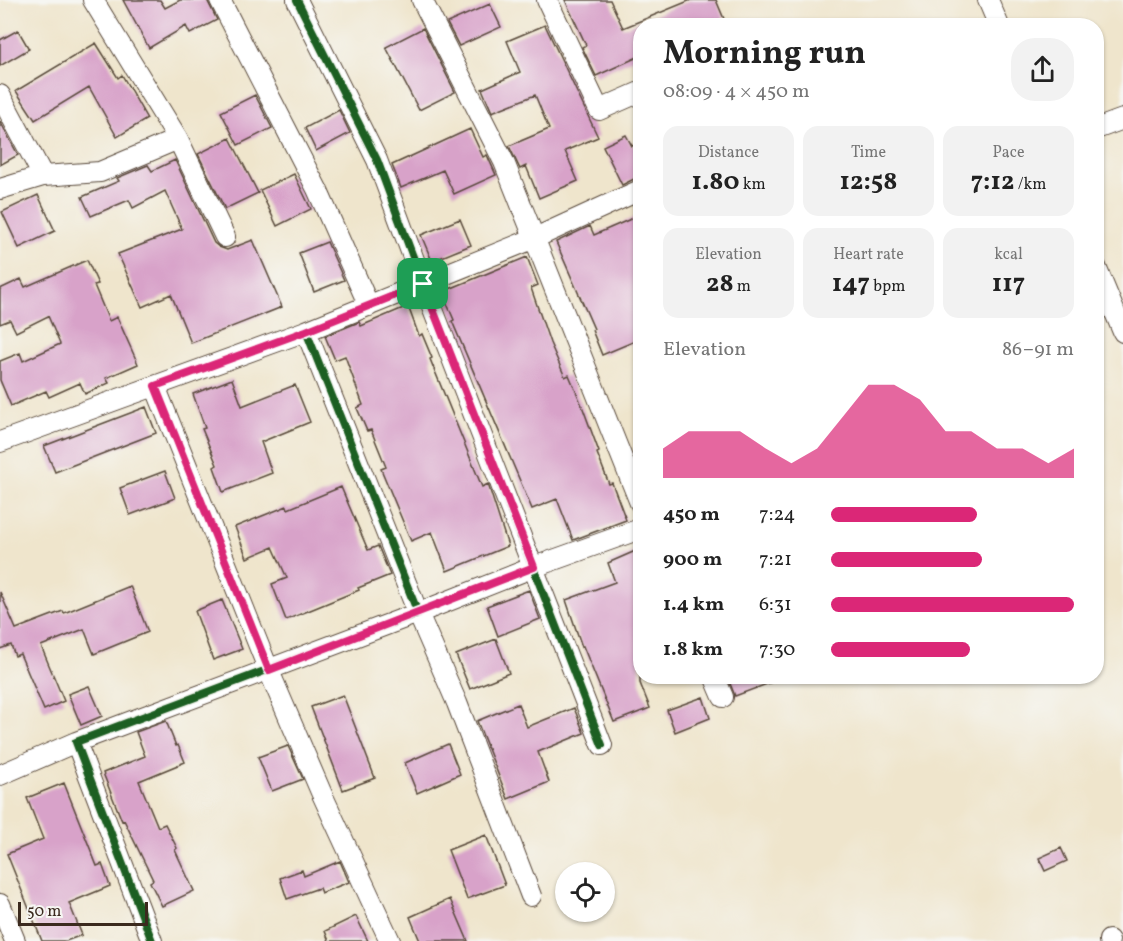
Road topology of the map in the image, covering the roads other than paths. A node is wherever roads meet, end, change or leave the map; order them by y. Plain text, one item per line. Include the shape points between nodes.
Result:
1 (93, 0) edge
2 (220, 0) edge
3 (297, 0) edge
4 (422, 0) edge
5 (547, 0) edge
6 (988, 0) edge
7 (996, 18) edge
8 (0, 94) edge
9 (633, 95) edge
10 (1123, 119) edge
11 (1104, 126) edge
12 (178, 139) junction
13 (43, 176) junction
14 (0, 189) edge
15 (633, 193) edge
16 (225, 237) dead end
17 (535, 238) junction
18 (423, 284) junction
19 (1104, 286) edge
20 (369, 306) junction
21 (306, 331) junction
22 (1123, 332) edge
23 (155, 386) junction
24 (0, 442) edge
25 (633, 484) edge
26 (633, 532) edge
27 (534, 567) junction
28 (418, 613) junction
29 (269, 670) junction
30 (717, 684) edge
31 (723, 697) dead end
32 (76, 742) junction
33 (603, 745) dead end
34 (0, 775) edge
35 (531, 896) dead end
36 (0, 904) edge
37 (15, 941) edge
38 (152, 941) edge
39 (390, 941) edge

1 - 12 street
2 - 20 street via 316,189
3 - 18 street via 377,160
4 - 17 street via 504,162
5 - 9 street via 599,110
6 - 7 street
8 - 13 street
10 - 11 street
12 - 13 street via 100,172
12 - 16 street
13 - 14 street
15 - 17 street
17 - 18 street
17 - 25 street
18 - 20 street
18 - 27 street
19 - 22 street
20 - 21 street
21 - 23 street
21 - 28 street
23 - 24 street
23 - 29 street
26 - 27 street
27 - 28 street
27 - 33 street
28 - 29 street
28 - 35 street
29 - 32 street
29 - 39 street
30 - 31 street
32 - 34 street
32 - 38 street
36 - 37 street

